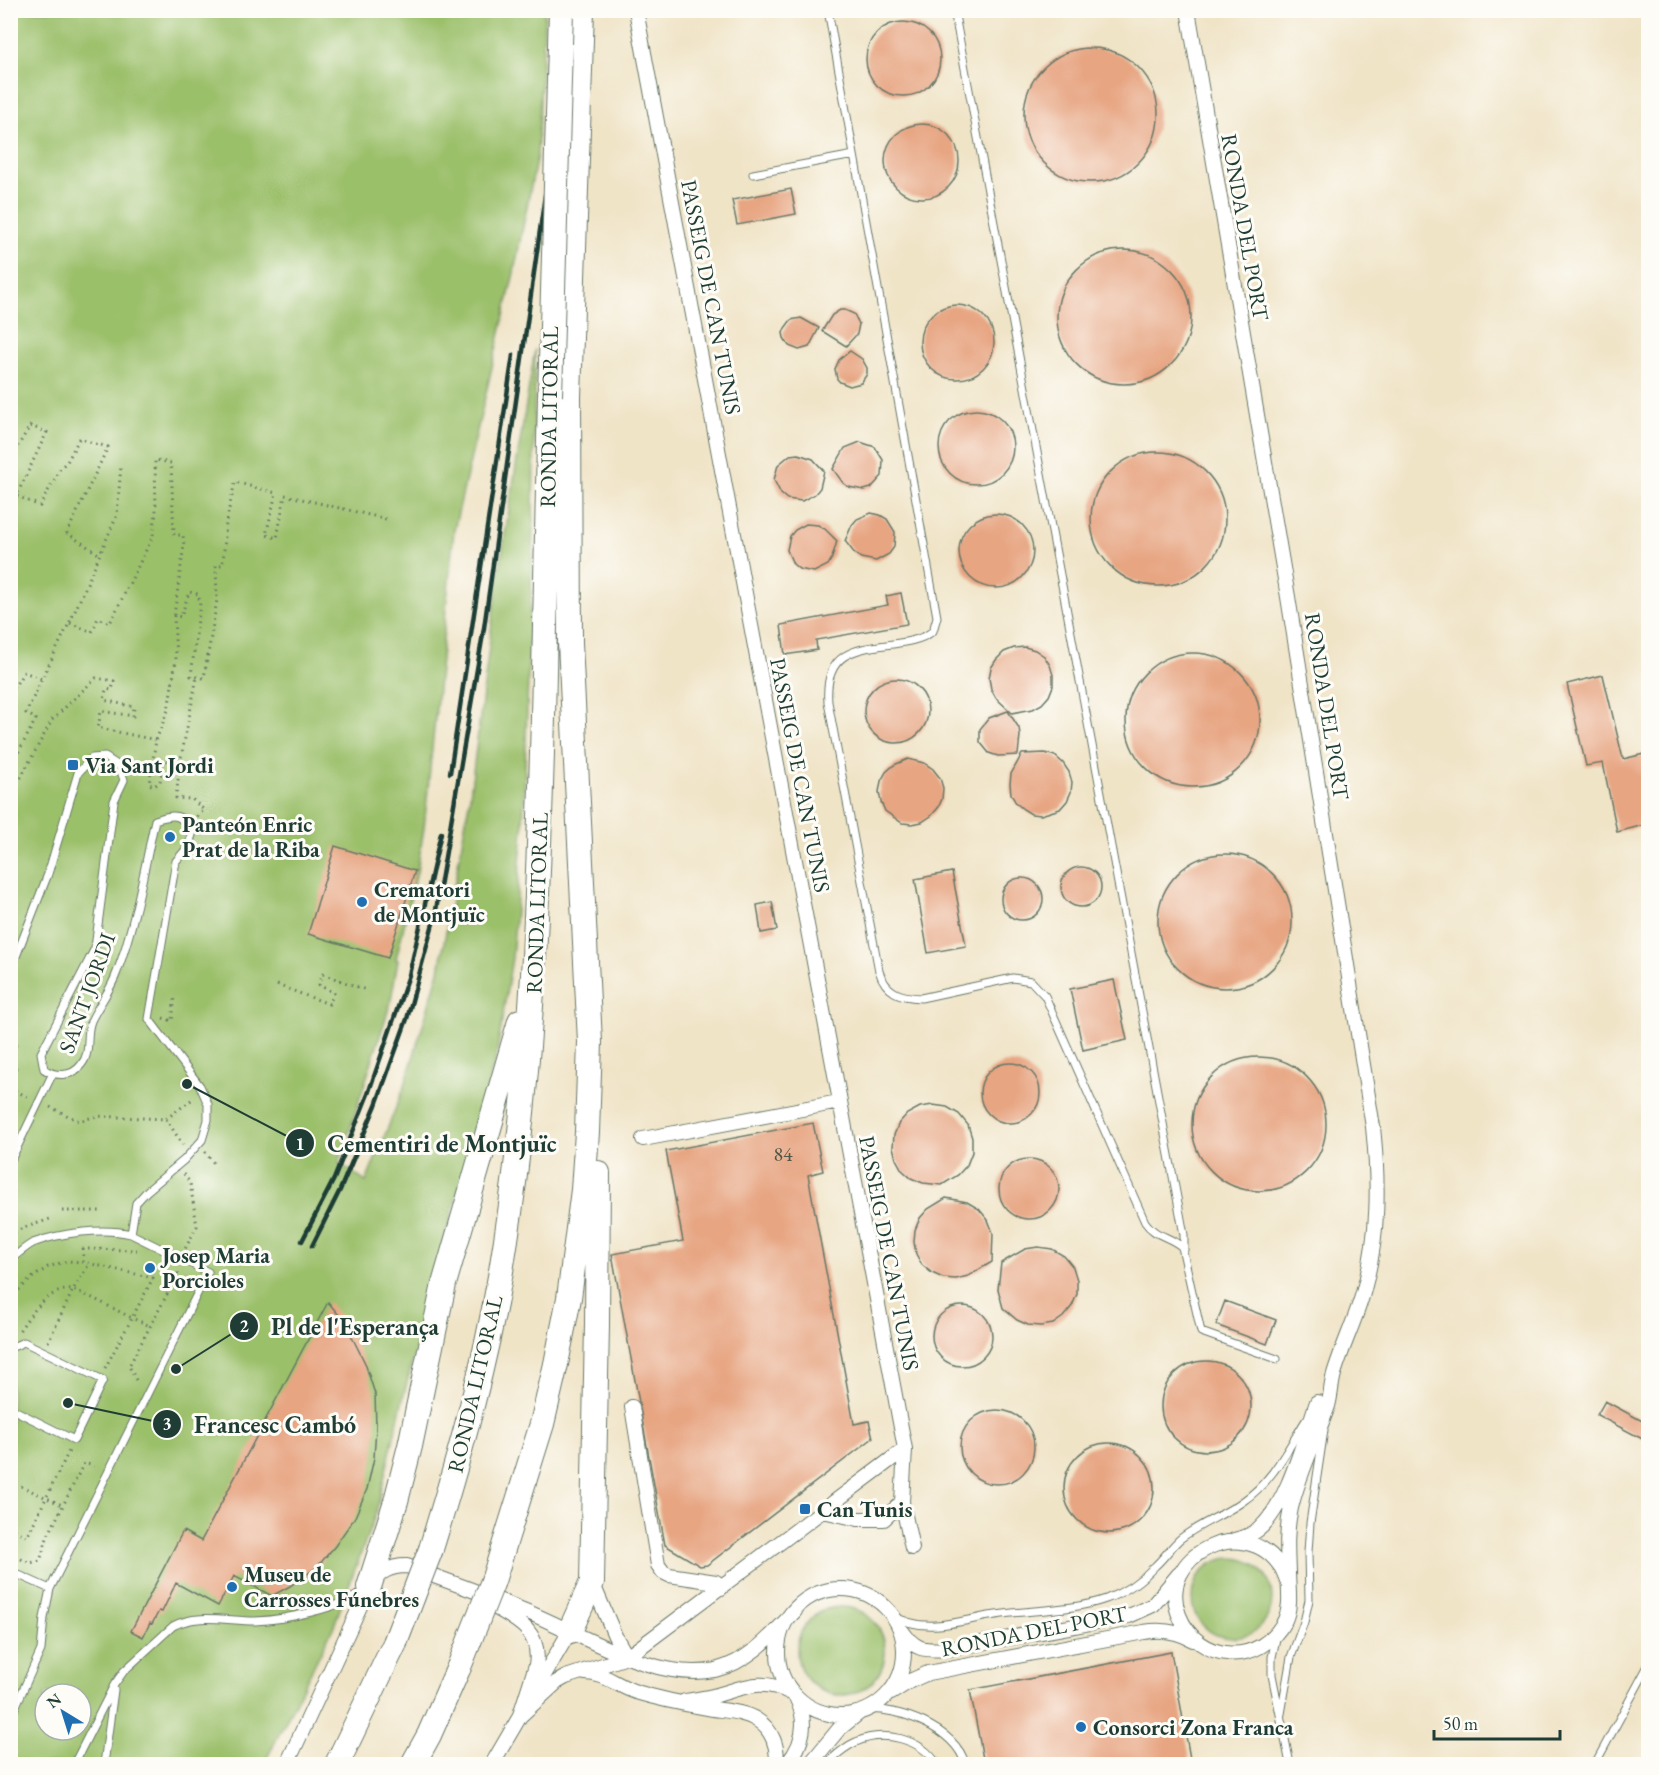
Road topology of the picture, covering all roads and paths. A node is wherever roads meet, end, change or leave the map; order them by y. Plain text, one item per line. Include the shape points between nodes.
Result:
1 (561, 10) edge
2 (582, 10) edge
3 (636, 10) edge
4 (828, 10) edge
5 (954, 10) edge
6 (1188, 10) edge
7 (854, 155) junction
8 (753, 174) dead end
9 (559, 396) junction
10 (18, 446) dead end
11 (121, 465) dead end
12 (17, 496) junction
13 (10, 509) edge
14 (386, 519) dead end
15 (100, 555) junction
16 (174, 615) junction
17 (70, 622) junction
18 (197, 677) junction
19 (42, 679) junction
20 (10, 693) edge
21 (156, 740) junction
22 (180, 763) junction
23 (10, 768) edge
24 (10, 775) edge
25 (200, 806) dead end
26 (535, 960) junction
27 (10, 972) edge
28 (276, 985) dead end
29 (366, 990) dead end
30 (175, 996) dead end
31 (173, 1013) dead end
32 (590, 1042) junction
33 (10, 1043) edge
34 (10, 1059) edge
35 (10, 1066) edge
36 (52, 1075) junction
37 (10, 1083) edge
38 (10, 1088) edge
39 (33, 1099) dead end
40 (189, 1102) dead end
41 (839, 1102) junction
42 (60, 1112) dead end
43 (166, 1119) junction
44 (179, 1139) dead end
45 (643, 1139) dead end
46 (206, 1154) dead end
47 (199, 1161) dead end
48 (212, 1161) dead end
49 (10, 1162) edge
50 (216, 1166) dead end
51 (192, 1168) dead end
52 (62, 1211) dead end
53 (100, 1211) dead end
54 (50, 1219) dead end
55 (131, 1234) junction
56 (193, 1235) dead end
57 (10, 1236) edge
58 (123, 1244) dead end
59 (1184, 1253) junction
60 (10, 1260) edge
61 (83, 1262) junction
62 (89, 1264) junction
63 (172, 1268) dead end
64 (73, 1290) junction
65 (10, 1298) edge
66 (132, 1318) junction
67 (150, 1326) junction
68 (21, 1328) junction
69 (30, 1333) dead end
70 (17, 1334) dead end
71 (57, 1347) dead end
72 (10, 1348) edge
73 (1276, 1359) dead end
74 (96, 1364) dead end
75 (136, 1380) dead end
76 (1323, 1402) junction
77 (632, 1407) dead end
78 (10, 1408) edge
79 (74, 1440) junction
80 (905, 1449) junction
81 (94, 1466) dead end
82 (10, 1481) edge
83 (46, 1497) junction
84 (902, 1502) junction
85 (62, 1505) junction
86 (823, 1511) junction
87 (10, 1526) edge
88 (1226, 1542) junction
89 (912, 1548) dead end
90 (10, 1554) edge
91 (1188, 1563) junction
92 (10, 1571) edge
93 (592, 1582) junction
94 (1288, 1583) junction
95 (456, 1585) junction
96 (369, 1587) junction
97 (721, 1588) junction
98 (50, 1589) junction
99 (10, 1607) edge
100 (795, 1611) junction
101 (892, 1615) junction
102 (10, 1622) edge
103 (900, 1629) junction
104 (570, 1631) junction
105 (1277, 1633) junction
106 (1197, 1642) junction
107 (627, 1657) junction
108 (1648, 1666) edge
109 (576, 1673) junction
110 (114, 1685) junction
111 (795, 1695) junction
112 (884, 1697) junction
113 (677, 1702) junction
114 (864, 1710) junction
115 (1281, 1714) junction
116 (519, 1718) junction
117 (10, 1719) edge
118 (74, 1764) edge
119 (104, 1764) edge
120 (287, 1764) edge
121 (337, 1764) edge
122 (415, 1764) edge
123 (492, 1764) edge
124 (776, 1764) edge
125 (787, 1764) edge
126 (810, 1764) edge
127 (826, 1764) edge
128 (938, 1764) edge
129 (965, 1764) edge
130 (1290, 1764) edge
131 (1595, 1764) edge

1 - 9 highway, RONDA LITORAL, bridge
2 - 9 highway, RONDA LITORAL
3 - 41 street, PASSEIG DE CAN TUNIS
4 - 7 lane
5 - 59 lane via 1184,1235
6 - 76 street, RONDA DEL PORT via 1375,1137 1378,1186 1374,1244 1362,1295
7 - 8 lane
7 - 59 lane via 937,617 933,631 921,638 854,651 838,663 829,681 828,702 879,971 887,988 911,998 1013,978 1031,981 1039,987 1145,1222 1158,1236 1177,1243
9 - 26 highway, RONDA LITORAL
9 - 32 highway, RONDA LITORAL
10 - 12 path via 30,426 47,432
11 - 15 path via 117,515
12 - 13 path
12 - 15 path via 40,506 79,439 108,447 67,533
14 - 18 path via 285,495 277,538 266,535 276,493 235,482 226,522 223,565 216,565 217,600 204,678
15 - 17 path
16 - 17 path via 183,535 174,535 171,463 155,460 153,536 110,623 98,618 92,633
16 - 18 path via 181,617 189,592 198,594 191,676
16 - 21 path via 176,660 168,710
17 - 19 path
18 - 22 path
19 - 20 path via 24,672
19 - 23 path via 26,713 36,718
21 - 22 path via 149,784 160,782 164,760
21 - 24 path via 98,728 101,711 133,716 134,707 104,700 106,689 112,690 114,681 96,678 52,720 20,779
22 - 25 path via 176,798 192,799
26 - 96 highway via 444,1284 410,1446
26 - 121 highway, RONDA LITORAL, bridge via 513,1191 469,1420 431,1549 395,1643
27 - 36 lane, SANT JORDI via 48,874 78,772 92,758 105,757 119,766 124,780 114,801 95,948 41,1053 44,1069
28 - 29 path via 329,1004 334,993 319,985 323,974
30 - 31 path
32 - 93 highway via 598,1230
32 - 122 highway, RONDA LITORAL, bridge via 583,1190 568,1298 542,1424 493,1581
33 - 34 path via 17,1046
35 - 37 path via 17,1069
36 - 49 lane
36 - 55 lane, SANT JORDI via 69,1074 80,1067 87,1055 90,1024 124,952 155,820 170,815 184,819 193,832 176,861 149,1019 200,1086 208,1104 208,1120 202,1140 136,1203
38 - 39 path
40 - 43 path
41 - 45 street
41 - 80 street, PASSEIG DE CAN TUNIS
42 - 43 path via 79,1121 97,1116
43 - 44 path
46 - 47 path
48 - 50 path
51 - 56 path via 184,1174 190,1183 197,1226
52 - 53 path
54 - 57 path
55 - 60 lane via 70,1234 31,1244
55 - 98 lane via 208,1272
58 - 61 path via 139,1250 83,1249
59 - 73 lane via 1201,1332
61 - 62 path
61 - 65 path via 48,1267
62 - 64 path
62 - 66 path via 153,1278
63 - 67 path via 178,1274
64 - 66 path
64 - 68 path via 46,1300
64 - 71 path via 47,1342
66 - 67 path
66 - 74 path via 105,1368
67 - 75 path via 129,1366
68 - 69 path
68 - 70 path
72 - 79 lane via 24,1342 103,1380
76 - 88 street via 1274,1512 1257,1531
76 - 94 street via 1290,1510
76 - 101 lane, RONDA DEL PORT via 1256,1492 1188,1533 1145,1575 1121,1592 1092,1603 932,1626 909,1623
76 - 115 lane via 1310,1523 1307,1611 1291,1657
77 - 97 street via 658,1565 669,1575 716,1582
78 - 79 lane
79 - 83 path
80 - 84 street, PASSEIG DE CAN TUNIS
80 - 86 street
81 - 85 path via 84,1463
82 - 83 path
83 - 85 path
83 - 87 path via 27,1537
84 - 86 street via 884,1519 858,1519
84 - 89 street, PASSEIG DE CAN TUNIS
85 - 90 path via 40,1561 30,1563
86 - 97 street
88 - 91 street via 1201,1551
88 - 94 street via 1253,1545 1269,1553
91 - 103 street, RONDA DEL PORT via 1153,1605 1129,1616 942,1650 912,1645
91 - 106 street via 1179,1578 1177,1604 1185,1629
92 - 98 lane
93 - 104 highway
93 - 107 street
94 - 105 street via 1290,1601
95 - 96 street via 407,1566 396,1566 385,1569
95 - 104 street
95 - 116 street via 522,1624 535,1641 536,1665
96 - 110 lane via 334,1606 270,1619 182,1621 124,1671
96 - 120 street
97 - 107 street
98 - 117 lane via 41,1650
99 - 102 path via 14,1611
100 - 101 street via 812,1596 845,1588 876,1599
100 - 107 street via 764,1644 732,1665 715,1670 669,1671
100 - 111 street via 781,1634 778,1656 782,1675
101 - 103 street
103 - 112 street via 902,1669
104 - 107 street
104 - 116 street
105 - 106 street via 1248,1652 1213,1651
105 - 115 lane via 1272,1675
106 - 112 street, RONDA DEL PORT via 1169,1631 1143,1632 928,1673
107 - 109 street
108 - 131 lane
109 - 113 street via 604,1676 626,1688
109 - 116 street via 557,1682
110 - 118 lane
110 - 119 lane
111 - 113 street via 758,1684
111 - 114 street via 823,1712
111 - 125 street via 804,1725 799,1748
112 - 114 street
113 - 124 street via 756,1719 774,1741
114 - 126 street via 839,1729
114 - 129 lane via 896,1713 930,1725 958,1746
115 - 130 lane
116 - 123 street
127 - 128 lane via 848,1746 879,1736 910,1742

